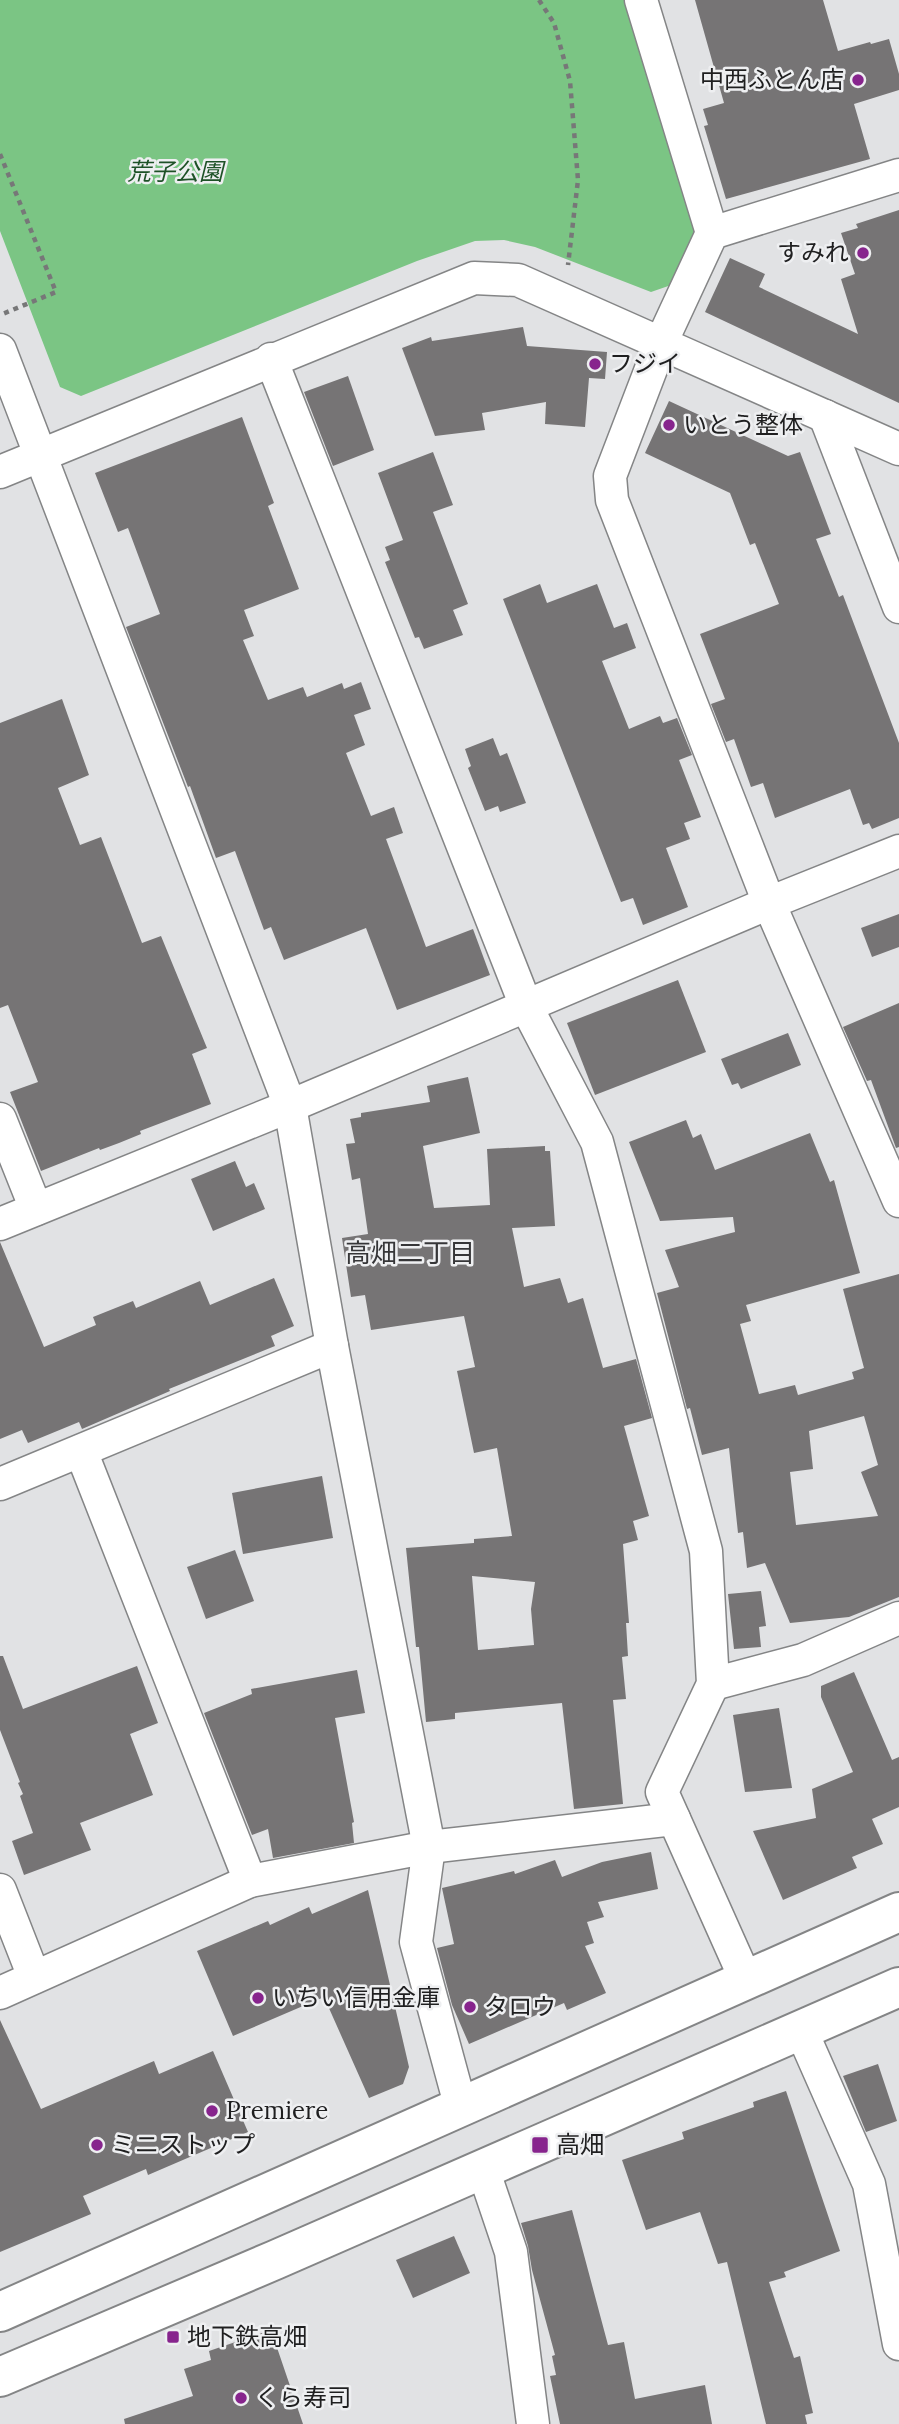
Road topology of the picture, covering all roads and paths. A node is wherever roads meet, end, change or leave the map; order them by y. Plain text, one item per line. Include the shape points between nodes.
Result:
1 (539, 0) edge
2 (641, 0) edge
3 (0, 154) edge
4 (899, 175) edge
5 (712, 233) junction
6 (564, 300) junction
7 (0, 315) edge
8 (661, 343) junction
9 (0, 350) edge
10 (271, 359) junction
11 (825, 416) junction
12 (899, 449) edge
13 (39, 456) junction
14 (0, 472) edge
15 (899, 607) edge
16 (899, 851) edge
17 (769, 903) junction
18 (526, 1006) junction
19 (290, 1106) junction
20 (0, 1119) edge
21 (899, 1201) edge
22 (36, 1209) junction
23 (0, 1224) edge
24 (332, 1346) junction
25 (81, 1451) junction
26 (0, 1484) edge
27 (899, 1618) edge
28 (713, 1684) junction
29 (674, 1819) junction
30 (429, 1847) junction
31 (250, 1881) junction
32 (0, 1890) edge
33 (899, 1912) edge
34 (34, 1978) junction
35 (746, 1980) junction
36 (899, 1987) edge
37 (0, 1993) edge
38 (802, 2030) junction
39 (460, 2108) junction
40 (484, 2169) junction
41 (0, 2312) edge
42 (899, 2344) edge
43 (0, 2376) edge
44 (533, 2424) edge

1 - 6 path via 554,23 570,81 578,180
2 - 5 street
3 - 7 path via 56,292
4 - 5 street
5 - 8 street
6 - 8 street
6 - 10 street via 518,280 474,278
8 - 11 street
8 - 17 street via 611,475 612,500
9 - 13 street
10 - 13 street
10 - 18 street
11 - 12 street
11 - 15 street
13 - 14 street
13 - 19 street
16 - 17 street
17 - 18 street
17 - 21 street
18 - 19 street
18 - 28 street via 597,1142 706,1551
19 - 22 street
19 - 24 street
20 - 22 street
22 - 23 street
24 - 25 street
24 - 30 street
25 - 26 street
25 - 31 street
27 - 28 street via 803,1660
28 - 29 street via 662,1792
29 - 30 street
29 - 35 street
30 - 31 street
30 - 39 street via 416,1942
31 - 34 street
32 - 34 street
33 - 35 street
34 - 37 street
35 - 39 street
36 - 38 street
38 - 40 street
38 - 42 street via 869,2184
39 - 41 street
40 - 43 street
40 - 44 street via 511,2252

